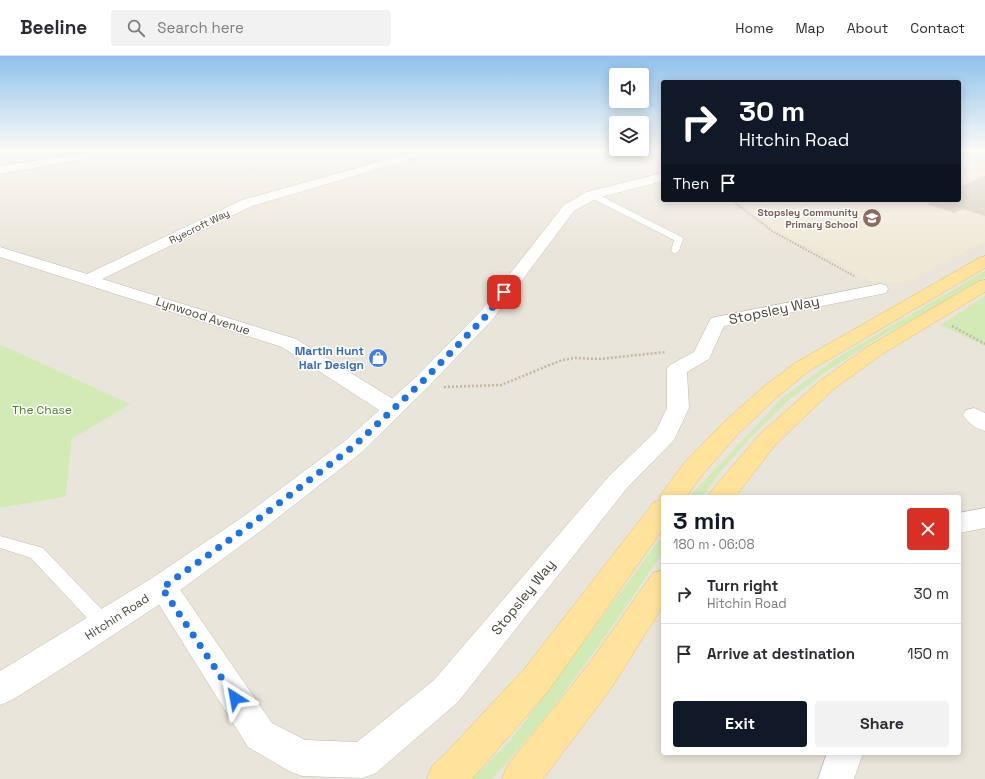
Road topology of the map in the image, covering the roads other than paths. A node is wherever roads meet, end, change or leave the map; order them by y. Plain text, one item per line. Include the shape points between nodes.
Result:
1 (311, 185) edge
2 (632, 185) edge
3 (592, 195) junction
4 (675, 251) dead end
5 (0, 252) edge
6 (985, 261) edge
7 (89, 279) junction
8 (985, 285) edge
9 (880, 289) road end
10 (393, 409) junction
11 (674, 495) edge
12 (723, 495) edge
13 (661, 511) edge
14 (985, 518) edge
15 (961, 523) edge
16 (0, 542) edge
17 (661, 585) edge
18 (162, 588) junction
19 (104, 625) junction
20 (0, 689) edge
21 (844, 755) edge
22 (445, 779) edge
23 (520, 779) edge
24 (836, 779) edge

1 - 7 street, Ryecroft Way via 247,203
2 - 3 street, Hitchin Road
3 - 4 lane via 679,239
3 - 10 street, Hitchin Road via 569,208 486,316
5 - 7 street, Lynwood Avenue
6 - 11 main road via 802,367 769,393 732,428 694,468
7 - 10 street, Lynwood Avenue via 289,343
8 - 12 main road via 874,351 828,384 768,439
9 - 18 street, Stopsley Way via 717,322 702,355 677,369 678,408 666,435 618,482 446,691 363,760 302,758 260,736
10 - 18 street, Hitchin Road via 354,446
13 - 22 main road via 537,679
14 - 15 street
16 - 19 lane via 37,553
17 - 23 main road via 600,676
18 - 19 street, Hitchin Road
19 - 20 street, Hitchin Road
21 - 24 street

